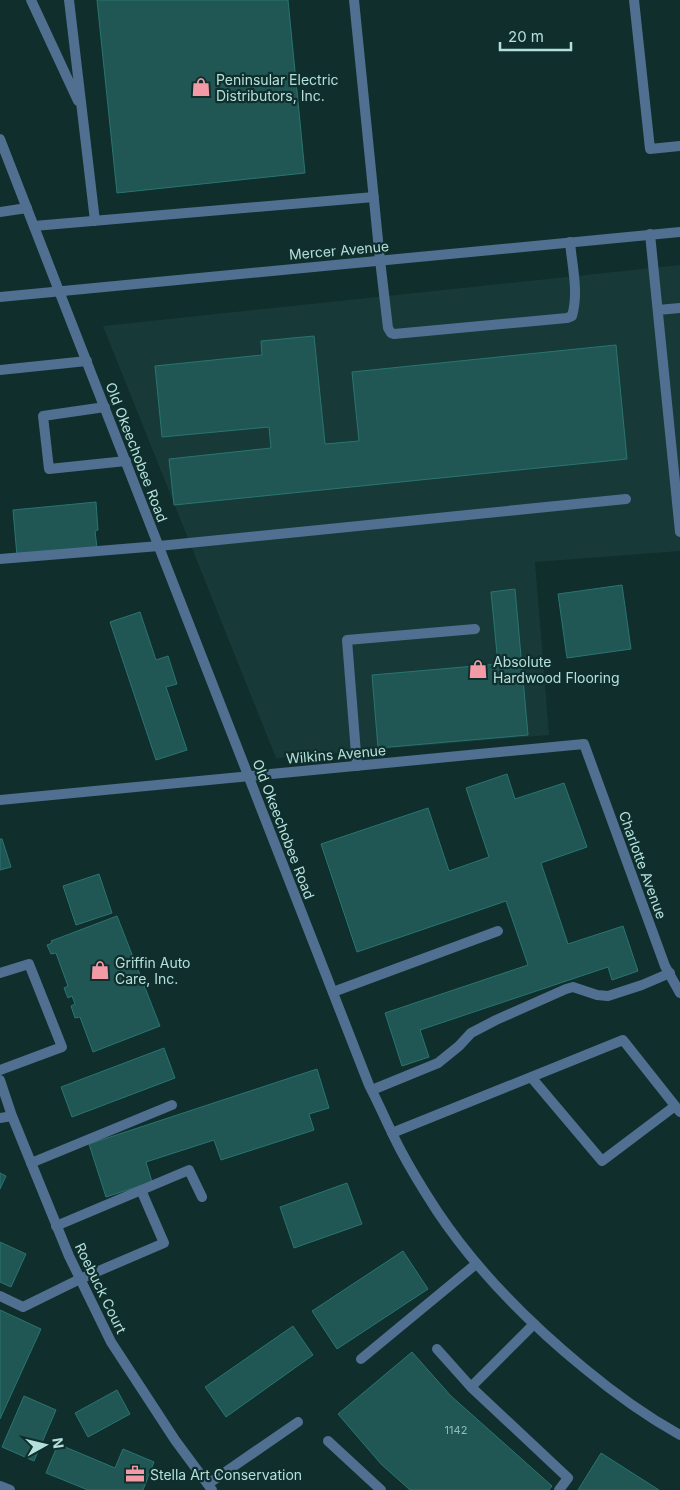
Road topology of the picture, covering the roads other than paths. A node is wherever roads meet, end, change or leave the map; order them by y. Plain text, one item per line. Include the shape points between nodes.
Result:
1 (31, 0) edge
2 (69, 0) edge
3 (354, 0) edge
4 (634, 0) edge
5 (82, 111) junction
6 (0, 139) edge
7 (680, 146) edge
8 (374, 196) junction
9 (27, 208) junction
10 (0, 212) edge
11 (95, 221) junction
12 (34, 226) junction
13 (680, 232) edge
14 (650, 234) junction
15 (570, 242) junction
16 (380, 260) junction
17 (59, 290) junction
18 (0, 297) edge
19 (680, 308) edge
20 (658, 310) junction
21 (87, 361) junction
22 (0, 370) edge
23 (105, 407) junction
24 (126, 461) junction
25 (626, 499) dead end
26 (680, 532) edge
27 (159, 546) junction
28 (0, 559) edge
29 (475, 629) dead end
30 (584, 744) joint
31 (357, 766) junction
32 (249, 776) junction
33 (0, 800) edge
34 (498, 931) dead end
35 (0, 973) edge
36 (670, 973) junction
37 (333, 992) junction
38 (680, 993) edge
39 (0, 1070) edge
40 (531, 1077) junction
41 (0, 1080) edge
42 (372, 1090) junction
43 (172, 1106) dead end
44 (678, 1109) edge
45 (12, 1116) junction
46 (0, 1118) edge
47 (392, 1133) junction
48 (31, 1163) junction
49 (141, 1190) junction
50 (202, 1196) dead end
51 (56, 1226) junction
52 (476, 1264) junction
53 (80, 1280) junction
54 (0, 1296) edge
55 (534, 1324) junction
56 (437, 1349) dead end
57 (361, 1359) dead end
58 (471, 1387) junction
59 (298, 1422) dead end
60 (680, 1435) edge
61 (328, 1441) dead end
62 (0, 1486) edge
63 (210, 1487) edge
64 (10, 1490) edge
65 (381, 1490) edge
66 (559, 1490) edge

1 - 5 street
2 - 5 street
3 - 8 street
4 - 7 street via 650,149
5 - 11 street
6 - 9 street, Old Okeechobee Road
8 - 11 street
8 - 16 street
9 - 10 street
9 - 12 street, Old Okeechobee Road
11 - 12 street
12 - 17 street, Old Okeechobee Road
13 - 14 street, Mercer Avenue
14 - 15 street, Mercer Avenue
14 - 20 street
15 - 16 street, Mercer Avenue
15 - 16 street via 575,305 572,316 567,318 394,334 388,328
16 - 17 street, Mercer Avenue
17 - 18 street, Mercer Avenue
17 - 21 street, Old Okeechobee Road
19 - 20 street
20 - 26 street
21 - 22 street
21 - 23 street, Old Okeechobee Road
23 - 24 street, Old Okeechobee Road
23 - 24 street via 43,416 49,469
24 - 27 street, Old Okeechobee Road
25 - 27 street
27 - 28 street
27 - 32 street, Old Okeechobee Road
29 - 31 street via 347,640
30 - 31 street, Wilkins Avenue
30 - 36 street, Charlotte Avenue
31 - 32 street, Wilkins Avenue
32 - 33 street, Wilkins Avenue
32 - 37 street, Old Okeechobee Road
34 - 37 street
35 - 39 street via 29,964 62,1047
36 - 38 street, Charlotte Avenue
36 - 42 street via 608,996 573,987 566,989 471,1033 438,1063
37 - 42 street, Old Okeechobee Road
40 - 44 street via 623,1040
40 - 44 street via 602,1161
40 - 47 street
41 - 45 street, Roebuck Court
42 - 47 street, Old Okeechobee Road
43 - 48 street
45 - 46 street
45 - 48 street, Roebuck Court
47 - 52 street, Old Okeechobee Road via 438,1212
48 - 51 street, Roebuck Court
49 - 50 street via 189,1170
49 - 51 street
49 - 53 street via 164,1243
51 - 53 street, Roebuck Court
52 - 55 street, Old Okeechobee Road
52 - 57 street
53 - 54 street via 23,1307
53 - 63 street, Roebuck Court via 111,1342
55 - 58 street
55 - 60 street, Old Okeechobee Road via 608,1387
56 - 58 street
58 - 66 street via 568,1478
59 - 63 street
61 - 65 street
62 - 64 street

